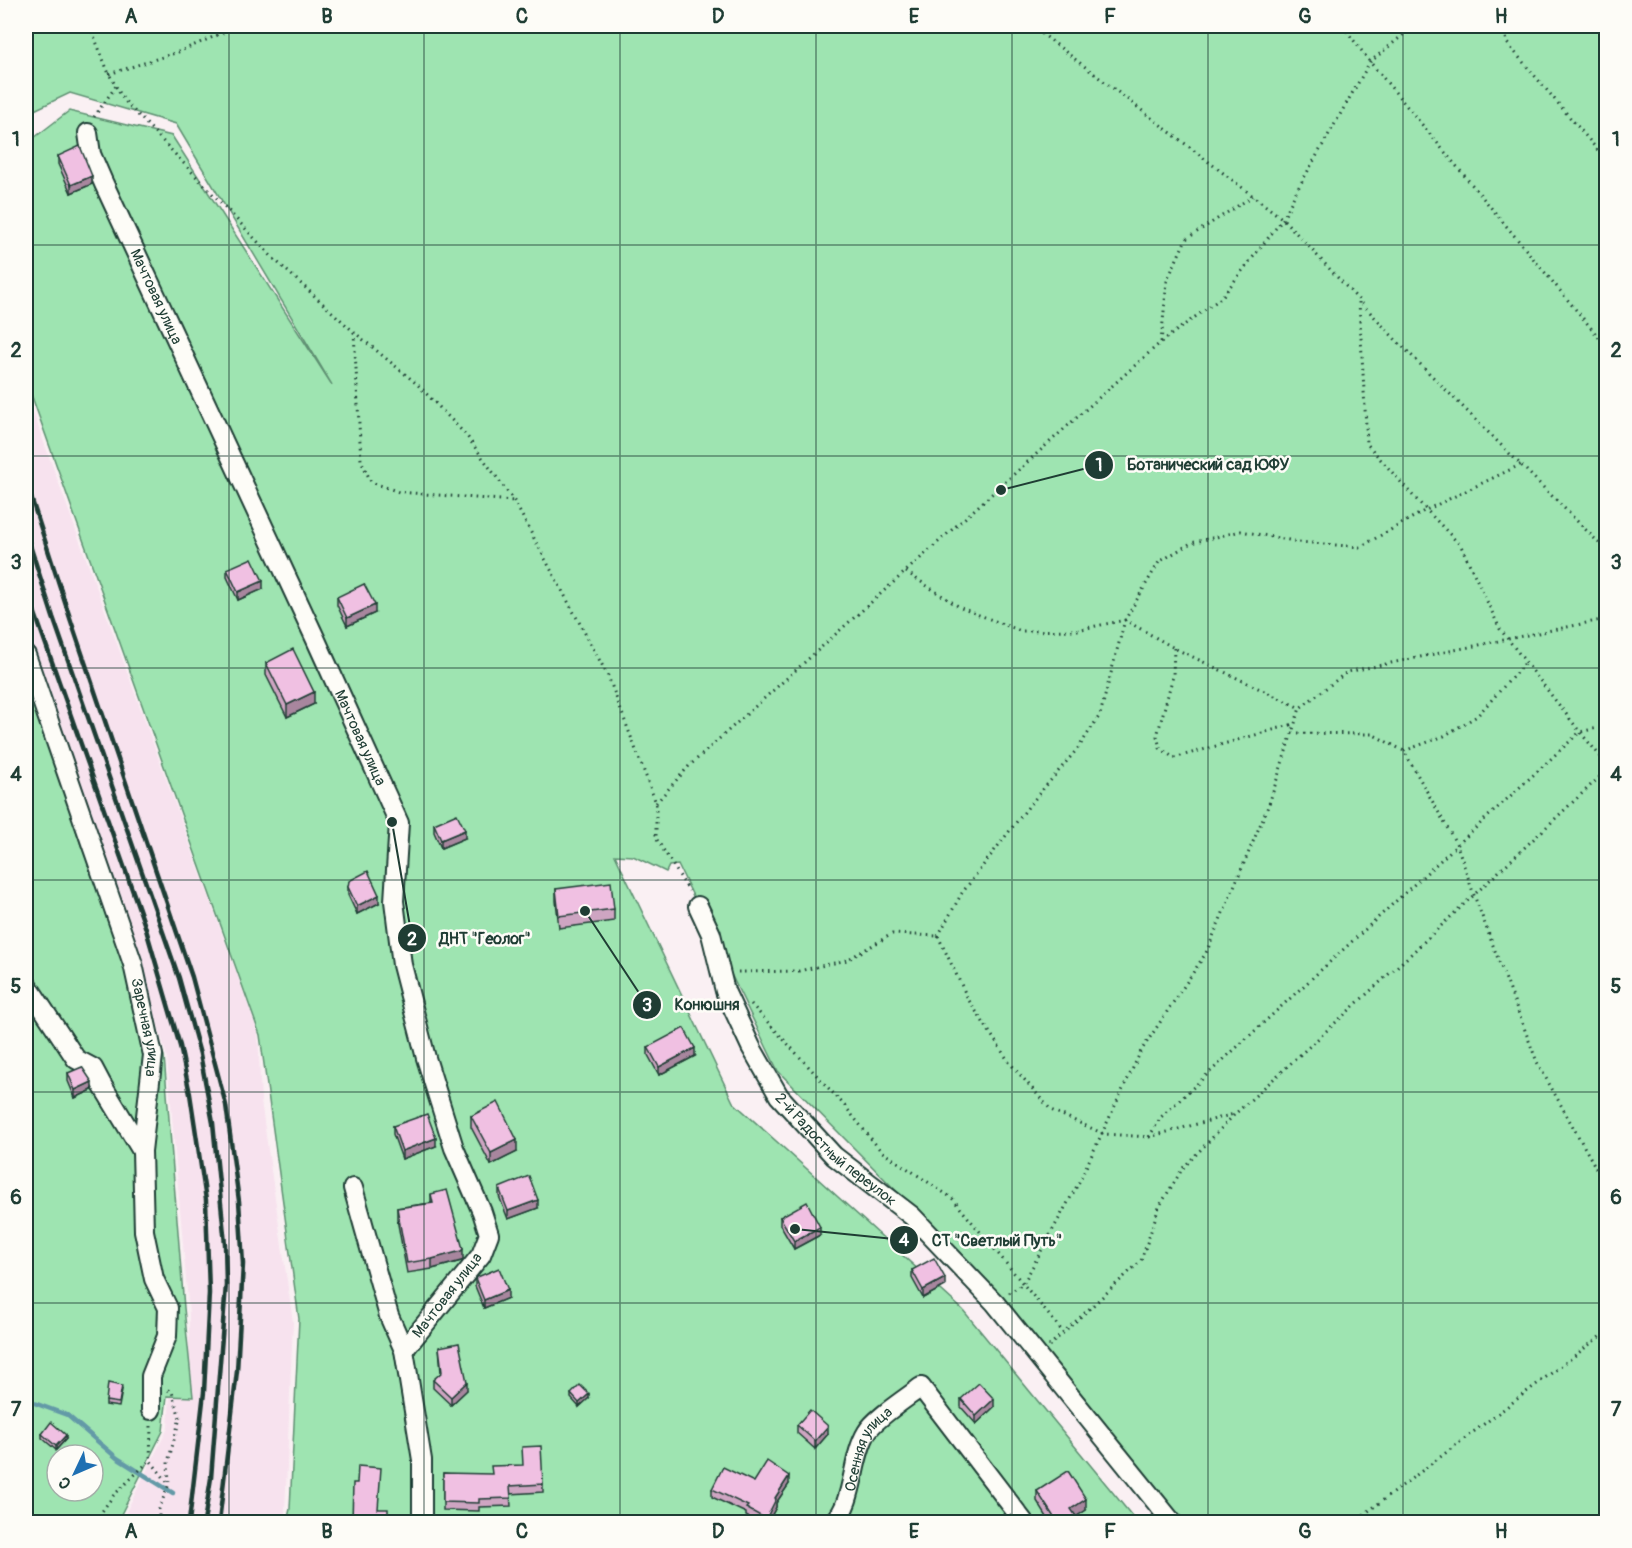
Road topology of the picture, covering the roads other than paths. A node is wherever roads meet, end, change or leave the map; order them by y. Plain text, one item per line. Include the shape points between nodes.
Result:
1 (88, 133) road end
2 (26, 655) edge
3 (698, 906) road end
4 (26, 983) edge
5 (142, 1151) junction
6 (353, 1188) dead end
7 (404, 1350) junction
8 (151, 1410) road end
9 (422, 1522) edge
10 (834, 1522) edge
11 (1024, 1522) edge
12 (1172, 1522) edge

1 - 7 street, Мачтовая улица via 91,154 104,184 399,823 394,901 402,965 451,1137 489,1234 481,1255
2 - 5 street, Заречная улица via 133,964 153,1055
3 - 12 street, 2-й Радостный переулок via 711,934 725,992 779,1096 834,1156 912,1216 995,1303
4 - 5 street via 76,1059 93,1068
5 - 8 street, Заречная улица via 144,1231 154,1279 168,1308 167,1336 151,1380
6 - 7 street via 389,1316
7 - 9 street via 422,1460
10 - 11 street, Осенняя улица via 842,1514 860,1444 868,1429 921,1387

